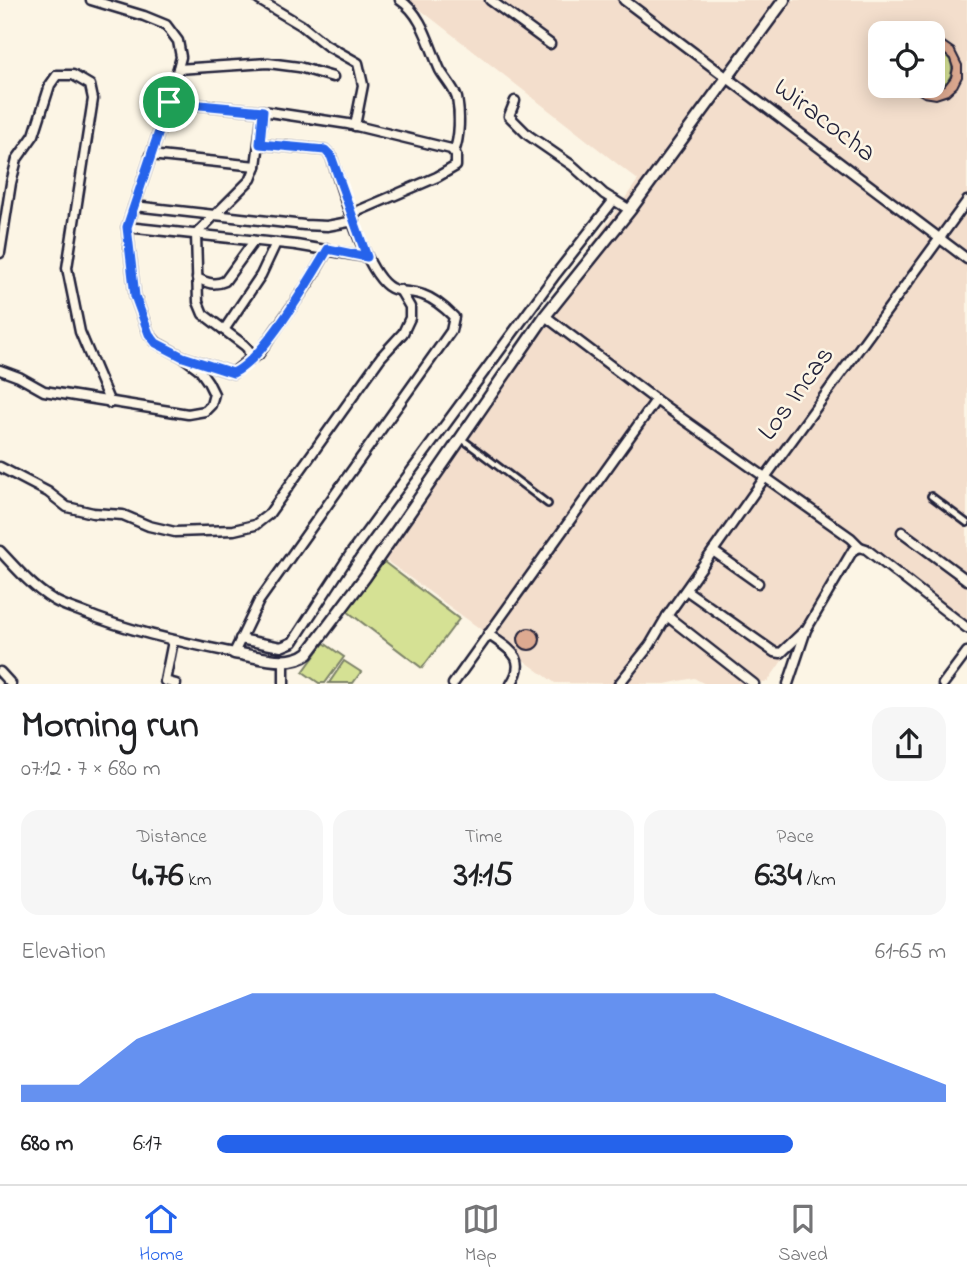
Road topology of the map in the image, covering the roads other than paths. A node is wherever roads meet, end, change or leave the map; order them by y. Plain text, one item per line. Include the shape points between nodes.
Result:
1 (91, 0) edge
2 (259, 0) edge
3 (400, 0) edge
4 (490, 0) edge
5 (624, 0) edge
6 (783, 0) edge
7 (550, 44) dead end
8 (178, 69) junction
9 (333, 77) dead end
10 (729, 78) junction
11 (514, 101) dead end
12 (169, 102) junction
13 (263, 111) junction
14 (355, 126) junction
15 (260, 144) junction
16 (454, 152) junction
17 (150, 155) junction
18 (256, 166) junction
19 (614, 200) junction
20 (967, 201) edge
21 (134, 206) junction
22 (630, 210) junction
23 (212, 215) junction
24 (353, 218) junction
25 (127, 227) junction
26 (196, 234) junction
27 (940, 238) junction
28 (254, 241) junction
29 (276, 243) junction
30 (328, 249) junction
31 (0, 253) edge
32 (367, 257) junction
33 (967, 259) edge
34 (197, 278) junction
35 (400, 290) junction
36 (545, 316) junction
37 (224, 330) junction
38 (183, 357) junction
39 (250, 359) junction
40 (0, 370) edge
41 (656, 400) junction
42 (110, 402) junction
43 (460, 438) junction
44 (0, 467) edge
45 (766, 476) junction
46 (932, 496) dead end
47 (548, 504) dead end
48 (967, 523) edge
49 (902, 532) dead end
50 (860, 547) junction
51 (0, 551) edge
52 (713, 551) junction
53 (967, 580) edge
54 (758, 583) dead end
55 (685, 590) junction
56 (667, 616) junction
57 (967, 628) edge
58 (806, 630) junction
59 (488, 634) junction
60 (240, 639) junction
61 (173, 641) junction
62 (967, 652) edge
63 (234, 653) junction
64 (284, 660) junction
65 (0, 671) edge
66 (164, 682) edge
67 (11, 684) edge
68 (176, 684) edge
69 (284, 684) edge
70 (453, 684) edge
71 (511, 684) edge
72 (620, 684) edge
73 (754, 684) edge
74 (788, 684) edge
75 (943, 684) edge

1 - 8 street via 166,25 178,41
2 - 14 street via 358,63 363,85
3 - 16 street via 415,13 456,96
4 - 7 street
5 - 10 street, Wiracocha
6 - 10 street
8 - 9 street via 268,62
8 - 12 street
10 - 22 street
10 - 27 street, Wiracocha
11 - 19 street via 509,116 514,123
12 - 13 street
12 - 17 street
13 - 14 street
13 - 15 street
14 - 16 street
15 - 18 street
15 - 24 street via 325,150
16 - 24 street via 456,166
17 - 18 street
17 - 21 street
18 - 23 street via 251,179
19 - 22 street
19 - 60 street via 359,542 293,642 281,646
20 - 27 street, Los Incas
21 - 23 street
21 - 25 street
22 - 36 street
23 - 24 street via 327,226
23 - 26 street
24 - 32 street
25 - 26 street
25 - 38 street via 135,296 149,334 156,343
26 - 28 street
26 - 34 street
27 - 33 street, Wiracocha
27 - 45 street, Los Incas
28 - 29 street
28 - 34 street via 225,281 207,283
29 - 30 street
29 - 37 street via 261,275
30 - 32 street
30 - 39 street via 258,355
31 - 42 street via 17,159 34,135 50,85 57,75 73,75 90,85 93,99 67,268 80,332
32 - 35 street via 381,281
34 - 37 street via 203,314
35 - 44 street via 410,307 403,333 269,514 255,525 174,532 123,515 67,507
35 - 60 street via 424,295 444,306 454,317 451,331 259,601
36 - 41 street
36 - 43 street
37 - 39 street via 248,349
38 - 39 street via 233,373
38 - 42 street via 199,369 214,394 205,411 188,414
40 - 42 street via 44,391
41 - 45 street
41 - 59 street
43 - 47 lane
43 - 64 street via 308,653
45 - 50 street
45 - 52 street, Los Incas
46 - 48 lane
49 - 53 street
50 - 57 street
50 - 58 street via 853,550
51 - 61 street via 52,600
52 - 54 street
52 - 55 street, Los Incas
55 - 56 street, Los Incas
55 - 58 street via 774,652 781,653
56 - 72 street, Los Incas
56 - 73 street
58 - 74 street
59 - 70 street
59 - 71 street via 518,660
60 - 63 street
61 - 63 street
61 - 66 street
62 - 75 street
63 - 64 street
64 - 69 street
65 - 67 street
66 - 68 street

